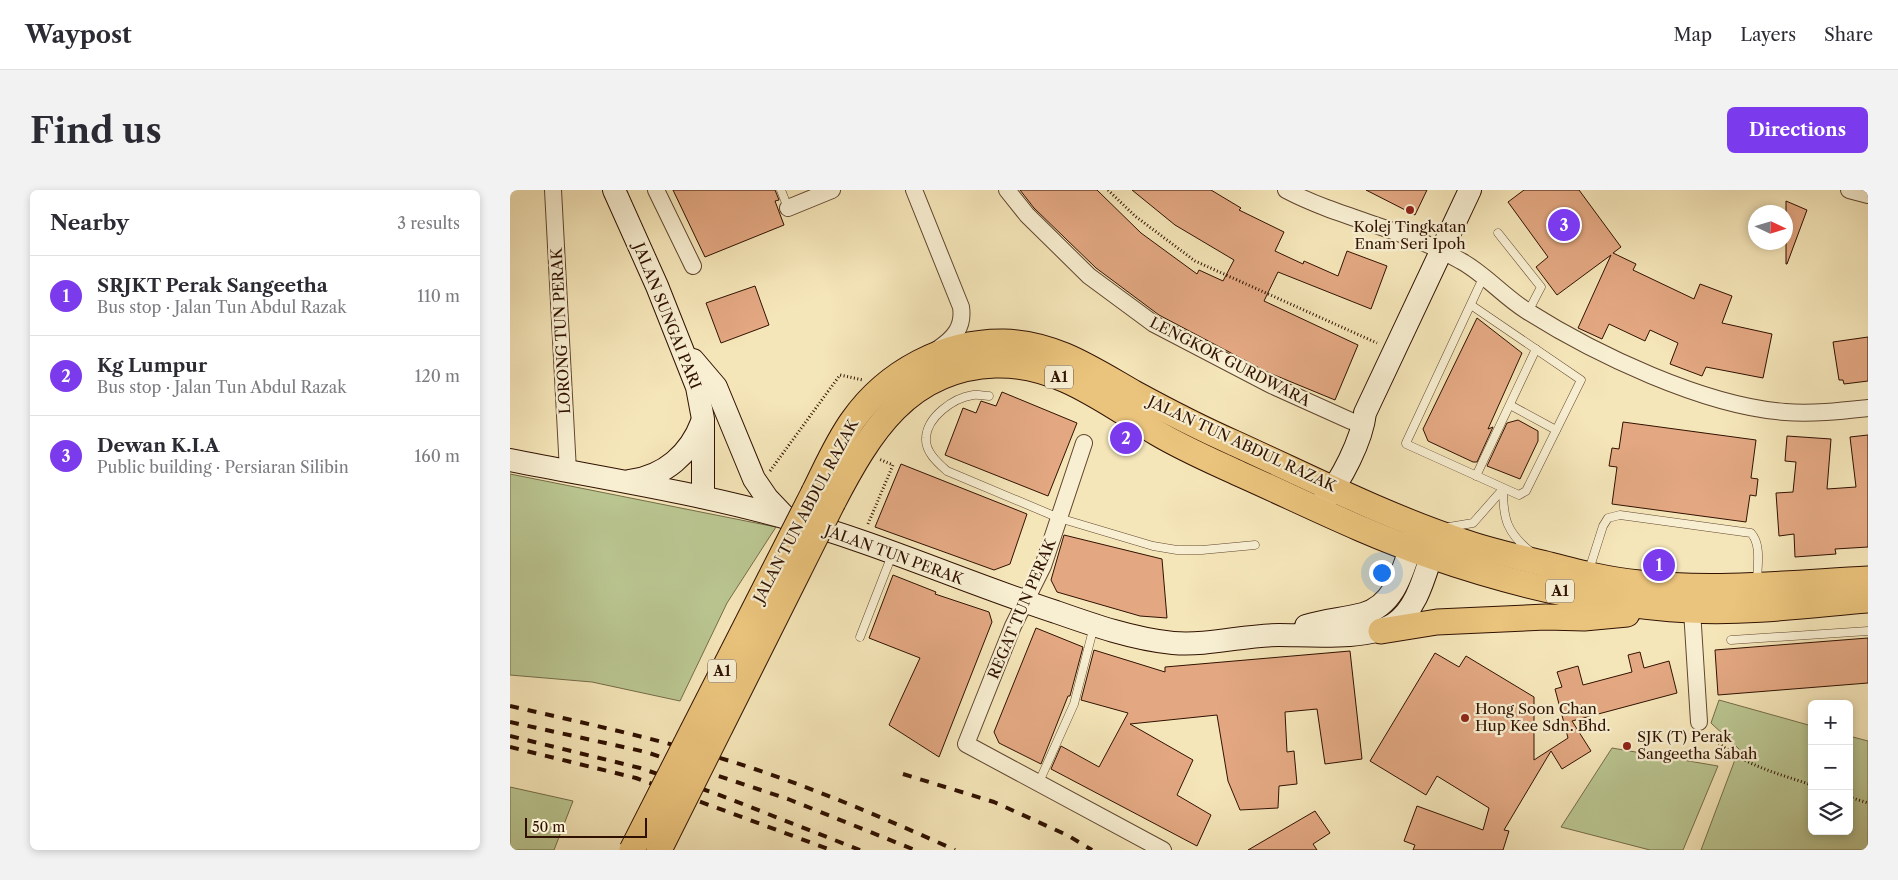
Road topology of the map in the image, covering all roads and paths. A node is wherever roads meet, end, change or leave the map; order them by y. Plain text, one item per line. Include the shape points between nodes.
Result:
1 (553, 190) edge
2 (656, 190) edge
3 (781, 190) edge
4 (832, 190) edge
5 (914, 190) edge
6 (1007, 190) edge
7 (1108, 190) edge
8 (1286, 190) edge
9 (1470, 190) edge
10 (1850, 190) edge
11 (614, 193) edge
12 (1868, 195) edge
13 (788, 208) joint
14 (1498, 233) dead end
15 (1441, 251) junction
16 (693, 266) dead end
17 (1484, 278) junction
18 (1471, 305) junction
19 (1528, 312) junction
20 (680, 344) junction
21 (1536, 349) junction
22 (1394, 351) junction
23 (926, 358) junction
24 (840, 376) dead end
25 (989, 396) dead end
26 (1510, 405) junction
27 (1868, 408) edge
28 (1358, 417) junction
29 (703, 419) junction
30 (1556, 430) junction
31 (1084, 443) dead end
32 (510, 460) edge
33 (893, 465) dead end
34 (568, 471) junction
35 (1476, 476) junction
36 (622, 482) junction
37 (1327, 485) junction
38 (759, 486) junction
39 (1503, 489) junction
40 (703, 497) junction
41 (824, 497) junction
42 (1317, 508) junction
43 (786, 518) junction
44 (1059, 518) junction
45 (1424, 541) junction
46 (860, 543) junction
47 (1255, 545) dead end
48 (892, 554) junction
49 (1553, 566) junction
50 (1588, 574) junction
51 (1868, 579) edge
52 (1757, 586) junction
53 (1868, 600) edge
54 (1026, 602) junction
55 (1692, 610) junction
56 (1094, 624) junction
57 (1382, 631) junction
58 (1868, 631) edge
59 (1276, 635) junction
60 (860, 637) dead end
61 (1731, 640) dead end
62 (1699, 722) joint
63 (1039, 782) junction
64 (1808, 784) edge
65 (1853, 798) edge
66 (1868, 803) edge
67 (632, 850) edge
68 (659, 850) edge
69 (1163, 850) edge

1 - 34 street, LORONG TUN PERAK
2 - 16 street
3 - 13 lane
4 - 13 street
5 - 23 street via 962,317 956,334
6 - 28 street, LENGKOK GURDWARA via 1027,215 1089,276 1154,324 1263,381
7 - 22 path via 1135,216 1195,260
8 - 15 street
9 - 15 main road
10 - 12 street
11 - 20 main road, JALAN SUNGAI PARI
14 - 19 lane via 1541,288
15 - 17 street via 1461,260
15 - 22 main road
17 - 18 lane
17 - 19 street
18 - 21 lane
18 - 35 lane via 1406,444
19 - 27 street via 1606,354 1691,391 1784,412 1823,413
20 - 29 main road, JALAN SUNGAI PARI via 697,387
20 - 38 main road via 716,387 743,457
21 - 26 lane
21 - 30 lane via 1581,380
22 - 28 main road
23 - 37 main road, JALAN TUN ABDUL RAZAK / A1 via 952,349 1005,342 1052,350 1077,360 1197,426
23 - 41 main road, JALAN TUN ABDUL RAZAK / A1 via 905,370 868,401 841,438
24 - 38 path
25 - 44 lane via 973,395 955,401 940,412 930,425 926,440 933,458 947,471
26 - 30 lane
26 - 35 lane
28 - 37 main road
29 - 36 main road via 691,445 677,460 661,472
29 - 40 main road, JALAN SUNGAI PARI
30 - 39 lane via 1523,494 1516,495
31 - 44 street, REGAT TUN PERAK
32 - 34 main road, JALAN TUN PERAK
33 - 46 path
34 - 36 main road, JALAN TUN PERAK
35 - 39 lane
36 - 40 main road, JALAN TUN PERAK
37 - 42 main road
37 - 45 main road, JALAN TUN ABDUL RAZAK / A1
38 - 43 main road
39 - 45 lane via 1473,523 1451,527
39 - 49 lane via 1503,509 1513,535 1520,544
40 - 43 main road, JALAN TUN PERAK
41 - 42 main road, JALAN TUN ABDUL RAZAK / A1 via 888,413 906,397 949,374 997,365 1025,367 1070,381 1186,449
41 - 67 main road, JALAN TUN ABDUL RAZAK / A1, bridge
41 - 68 main road, JALAN TUN ABDUL RAZAK / A1, bridge
42 - 45 main road, JALAN TUN ABDUL RAZAK / A1
43 - 46 main road, JALAN TUN PERAK
44 - 47 lane via 1177,550
44 - 54 street, REGAT TUN PERAK via 1043,566
45 - 49 main road, JALAN TUN ABDUL RAZAK / A1 via 1486,549
45 - 55 main road, JALAN TUN ABDUL RAZAK / A1 via 1582,597
45 - 57 main road via 1412,606 1395,624
45 - 59 main road, JALAN TUN PERAK via 1392,593 1375,609
46 - 48 main road, JALAN TUN PERAK
48 - 54 main road, JALAN TUN PERAK
48 - 60 lane
49 - 50 main road, JALAN TUN ABDUL RAZAK / A1
50 - 52 main road, JALAN TUN ABDUL RAZAK / A1 via 1661,584
50 - 52 lane via 1603,526 1608,518 1620,515 1751,533 1758,545
51 - 52 main road, JALAN TUN ABDUL RAZAK / A1
53 - 55 main road, JALAN TUN ABDUL RAZAK / A1 via 1758,609
54 - 56 main road, JALAN TUN PERAK
54 - 63 street, REGAT TUN PERAK via 1013,626 966,744
55 - 57 main road via 1584,618 1437,622
55 - 62 street
56 - 59 main road, JALAN TUN PERAK via 1174,643
56 - 63 lane via 1074,704
57 - 59 main road, JALAN TUN PERAK via 1318,637
58 - 61 lane
62 - 64 path via 1732,754
63 - 69 street
65 - 66 path

